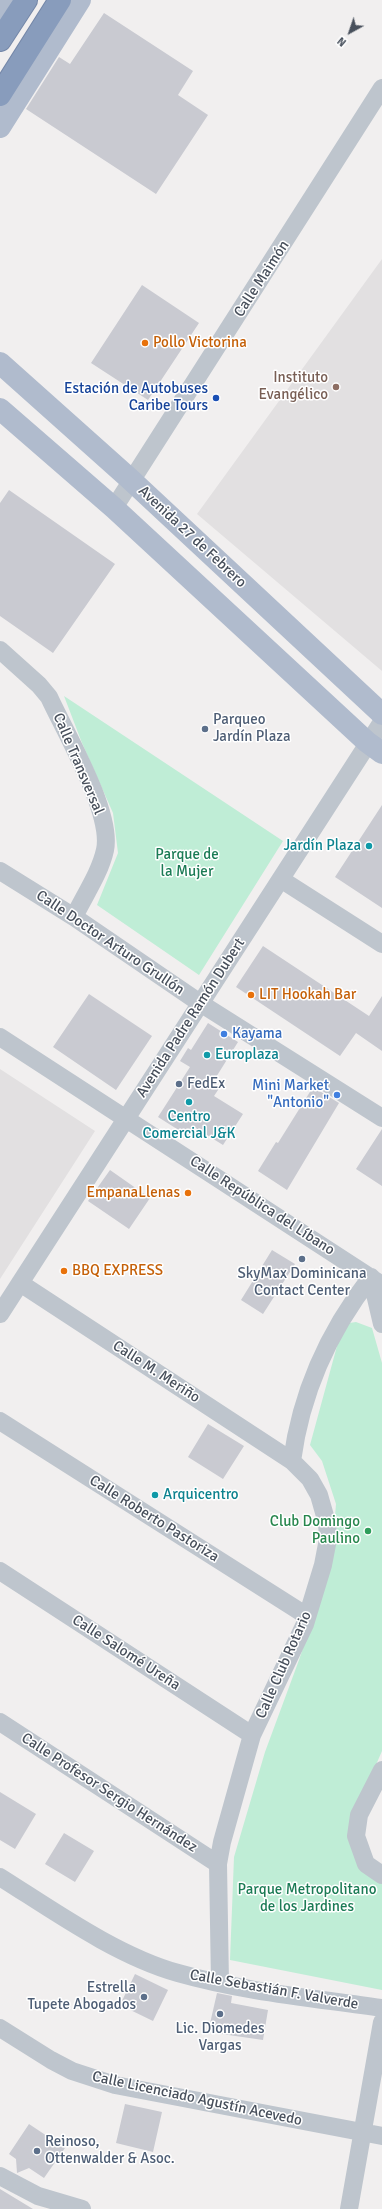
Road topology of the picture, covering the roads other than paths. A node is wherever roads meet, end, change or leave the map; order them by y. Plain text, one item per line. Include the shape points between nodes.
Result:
1 (8, 0) edge
2 (26, 0) edge
3 (60, 0) edge
4 (80, 0) edge
5 (0, 12) edge
6 (0, 40) edge
7 (382, 88) edge
8 (0, 95) edge
9 (0, 127) edge
10 (0, 363) edge
11 (0, 409) edge
12 (131, 480) junction
13 (114, 508) junction
14 (0, 650) edge
15 (382, 714) edge
16 (382, 722) edge
17 (375, 748) edge
18 (0, 871) edge
19 (282, 880) junction
20 (74, 917) junction
21 (382, 944) edge
22 (200, 1003) junction
23 (0, 1037) edge
24 (126, 1118) junction
25 (382, 1118) edge
26 (376, 1281) edge
27 (20, 1283) junction
28 (0, 1314) edge
29 (382, 1324) edge
30 (0, 1421) edge
31 (292, 1461) junction
32 (0, 1571) edge
33 (308, 1616) junction
34 (0, 1722) edge
35 (252, 1734) junction
36 (382, 1770) edge
37 (218, 1864) junction
38 (382, 1875) edge
39 (0, 1877) edge
40 (220, 1983) junction
41 (382, 2008) edge
42 (382, 2022) edge
43 (0, 2028) edge
44 (362, 2132) junction
45 (382, 2136) edge
46 (0, 2176) edge
47 (56, 2206) edge
48 (82, 2209) edge
49 (349, 2209) edge

1 - 5 main road
2 - 6 highway
3 - 8 highway
4 - 9 main road
7 - 12 street, Calle Maimón
10 - 12 main road, Avenida 27 de Febrero
11 - 13 main road
12 - 13 street, Calle Maimón
12 - 15 main road, Avenida 27 de Febrero
13 - 17 main road
14 - 20 street, Calle Transversal via 39,685 48,697 93,792 106,830 102,859
16 - 17 street, Avenida Padre Ramón Dubert
17 - 19 street, Avenida Padre Ramón Dubert
18 - 20 street, Calle Doctor Arturo Grullón
19 - 21 street
19 - 22 street, Avenida Padre Ramón Dubert
20 - 22 street, Calle Doctor Arturo Grullón
22 - 24 street, Avenida Padre Ramón Dubert
22 - 25 street, Calle Doctor Arturo Grullón
23 - 24 street, Calle República del Líbano
24 - 26 street, Calle República del Líbano
24 - 27 street, Avenida Padre Ramón Dubert
26 - 29 street
26 - 31 street via 336,1327 325,1349 301,1416
27 - 28 street, Avenida Padre Ramón Dubert
27 - 31 street, Calle M. Meriño
30 - 33 street, Calle Roberto Pastoriza
31 - 33 street, Calle Club Rotario via 310,1479 319,1495 327,1523 328,1539 323,1565
32 - 35 street, Calle Salomé Ureña
33 - 35 street, Calle Club Rotario via 288,1663
34 - 37 street, Calle Profesor Sergio Hernández
35 - 37 street, Calle Club Rotario
36 - 38 street via 359,1816 356,1836 366,1864
37 - 40 street, Calle Club Rotario
39 - 40 street, Calle Sebastián F. Valverde via 75,1924 137,1957 178,1973
40 - 41 street, Calle Sebastián F. Valverde
42 - 44 street
43 - 44 street, Calle Licenciado Agustín Acevedo via 72,2071 115,2085
44 - 45 street, Calle Licenciado Agustín Acevedo
44 - 49 street
46 - 47 street
47 - 48 street

